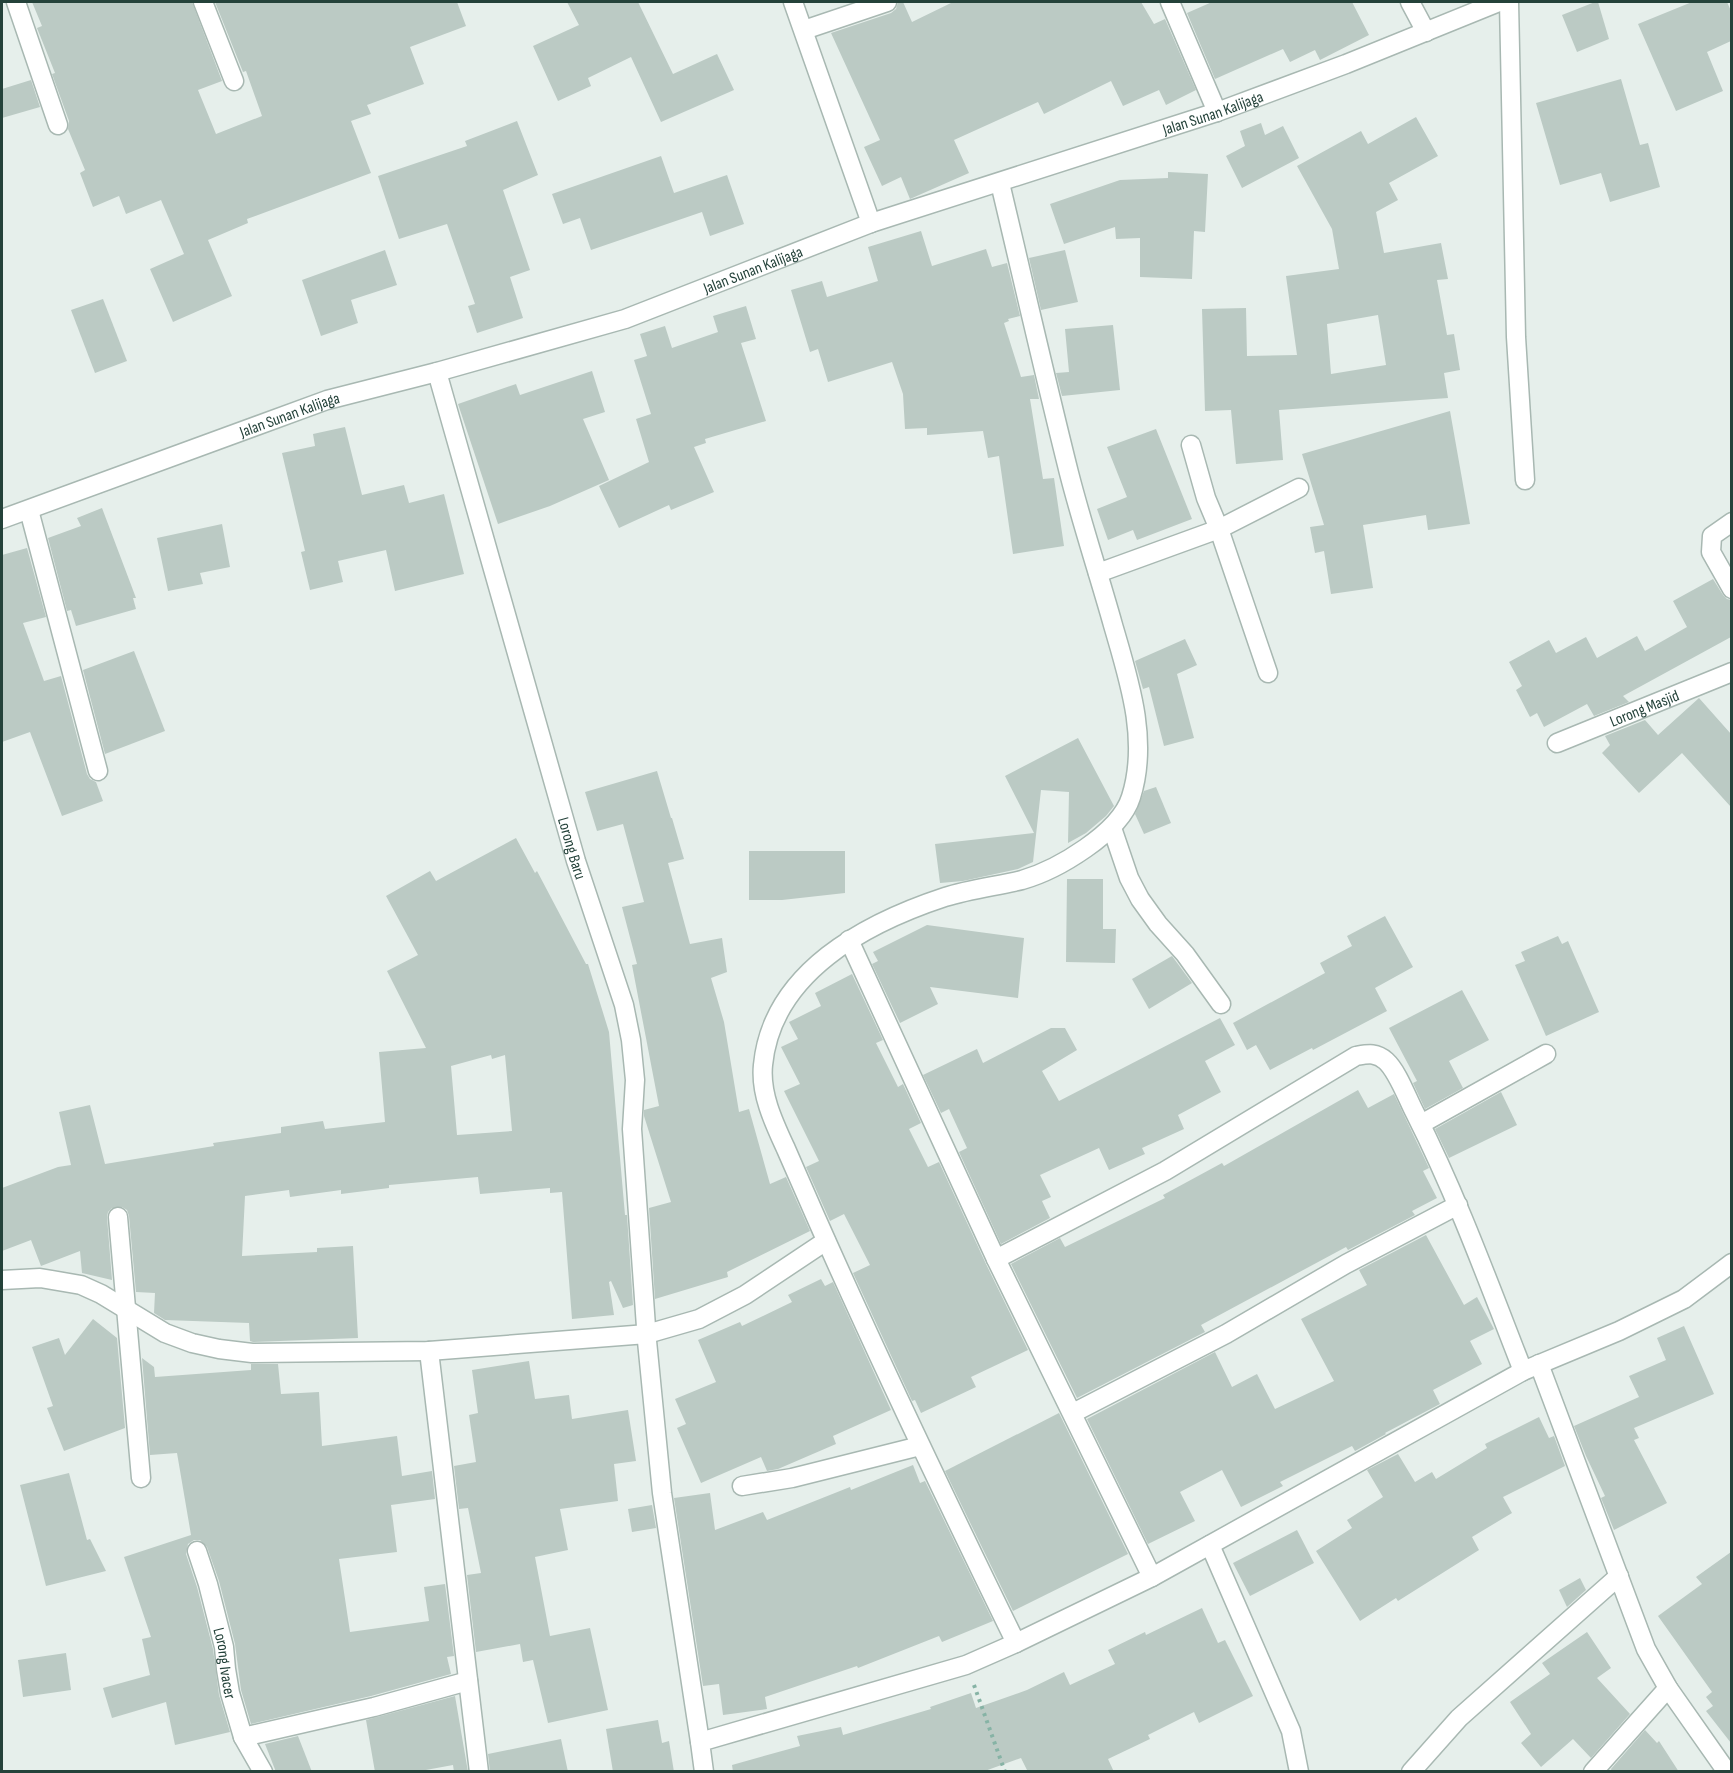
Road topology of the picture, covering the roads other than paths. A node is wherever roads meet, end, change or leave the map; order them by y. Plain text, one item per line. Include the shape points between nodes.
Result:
1 (16, 2) edge
2 (202, 2) edge
3 (793, 2) edge
4 (886, 2) edge
5 (1170, 2) edge
6 (1410, 2) edge
7 (1498, 2) edge
8 (1509, 2) edge
9 (804, 30) junction
10 (1426, 32) junction
11 (234, 81) dead end
12 (1217, 112) junction
13 (58, 125) dead end
14 (1000, 183) junction
15 (871, 223) junction
16 (437, 372) junction
17 (1191, 445) dead end
18 (1525, 480) dead end
19 (1299, 488) dead end
20 (29, 510) junction
21 (2, 519) edge
22 (1731, 522) edge
23 (1219, 529) junction
24 (1098, 573) junction
25 (1731, 589) edge
26 (1731, 672) edge
27 (1268, 673) dead end
28 (1557, 743) dead end
29 (98, 771) dead end
30 (1112, 828) junction
31 (849, 940) junction
32 (1221, 1004) dead end
33 (1546, 1054) dead end
34 (1421, 1124) junction
35 (1458, 1205) junction
36 (118, 1217) dead end
37 (826, 1241) junction
38 (996, 1259) junction
39 (1731, 1263) edge
40 (2, 1280) edge
41 (126, 1310) junction
42 (647, 1334) junction
43 (429, 1351) junction
44 (1531, 1368) junction
45 (1073, 1413) junction
46 (920, 1446) junction
47 (141, 1478) dead end
48 (742, 1486) dead end
49 (1210, 1545) junction
50 (197, 1551) dead end
51 (1619, 1576) junction
52 (1152, 1577) junction
53 (1016, 1643) junction
54 (468, 1681) junction
55 (1668, 1688) junction
56 (243, 1737) junction
57 (700, 1742) junction
58 (263, 1772) edge
59 (479, 1772) edge
60 (704, 1772) edge
61 (1299, 1772) edge
62 (1411, 1772) edge
63 (1593, 1772) edge
64 (1727, 1772) edge

1 - 13 street
2 - 11 street
3 - 9 street
4 - 9 street
5 - 12 street
6 - 10 street
7 - 10 street, Jalan Sunan Kalijaga
8 - 18 street via 1516,337
9 - 15 street
10 - 12 street, Jalan Sunan Kalijaga
12 - 14 street, Jalan Sunan Kalijaga
14 - 15 street, Jalan Sunan Kalijaga
14 - 24 street via 1071,478
15 - 16 street, Jalan Sunan Kalijaga via 625,319
16 - 20 street, Jalan Sunan Kalijaga via 327,400
16 - 42 street, Lorong Baru via 576,861 632,1040 632,1129
17 - 23 street
19 - 23 street
20 - 21 street, Jalan Sunan Kalijaga
20 - 29 street
22 - 25 street via 1712,536 1711,552
23 - 24 street
23 - 27 street
24 - 30 street via 1134,696 1138,747 1131,800
26 - 28 street, Lorong Masjid
30 - 31 street via 1090,845 1029,878 950,895 902,913
30 - 32 street via 1140,899
31 - 37 street via 810,970 789,993 765,1048 762,1073 769,1111
31 - 38 street
33 - 34 street
34 - 35 street
34 - 38 street via 1387,1062 1378,1055 1356,1056 1165,1171
35 - 44 street
35 - 45 street via 1346,1264 1226,1335
36 - 41 street
37 - 42 street via 746,1296 699,1319
37 - 46 street
38 - 45 street
39 - 44 street via 1684,1299
40 - 41 street via 40,1278 81,1286
41 - 43 street via 165,1333 219,1349 252,1353
41 - 47 street
42 - 43 street
42 - 57 street, Lorong Baru via 662,1493
43 - 54 street
44 - 49 street
44 - 51 street
45 - 52 street
46 - 48 street via 792,1478
46 - 53 street
49 - 52 street
49 - 61 street via 1291,1731
50 - 56 street, Lorong Ivacer via 224,1647 230,1693
51 - 55 street via 1646,1649
51 - 62 street via 1459,1718
52 - 53 street
53 - 57 street via 966,1665
54 - 56 street
54 - 59 street
55 - 63 street
55 - 64 street
56 - 58 street, Lorong Ivacer
57 - 60 street, Lorong Baru

